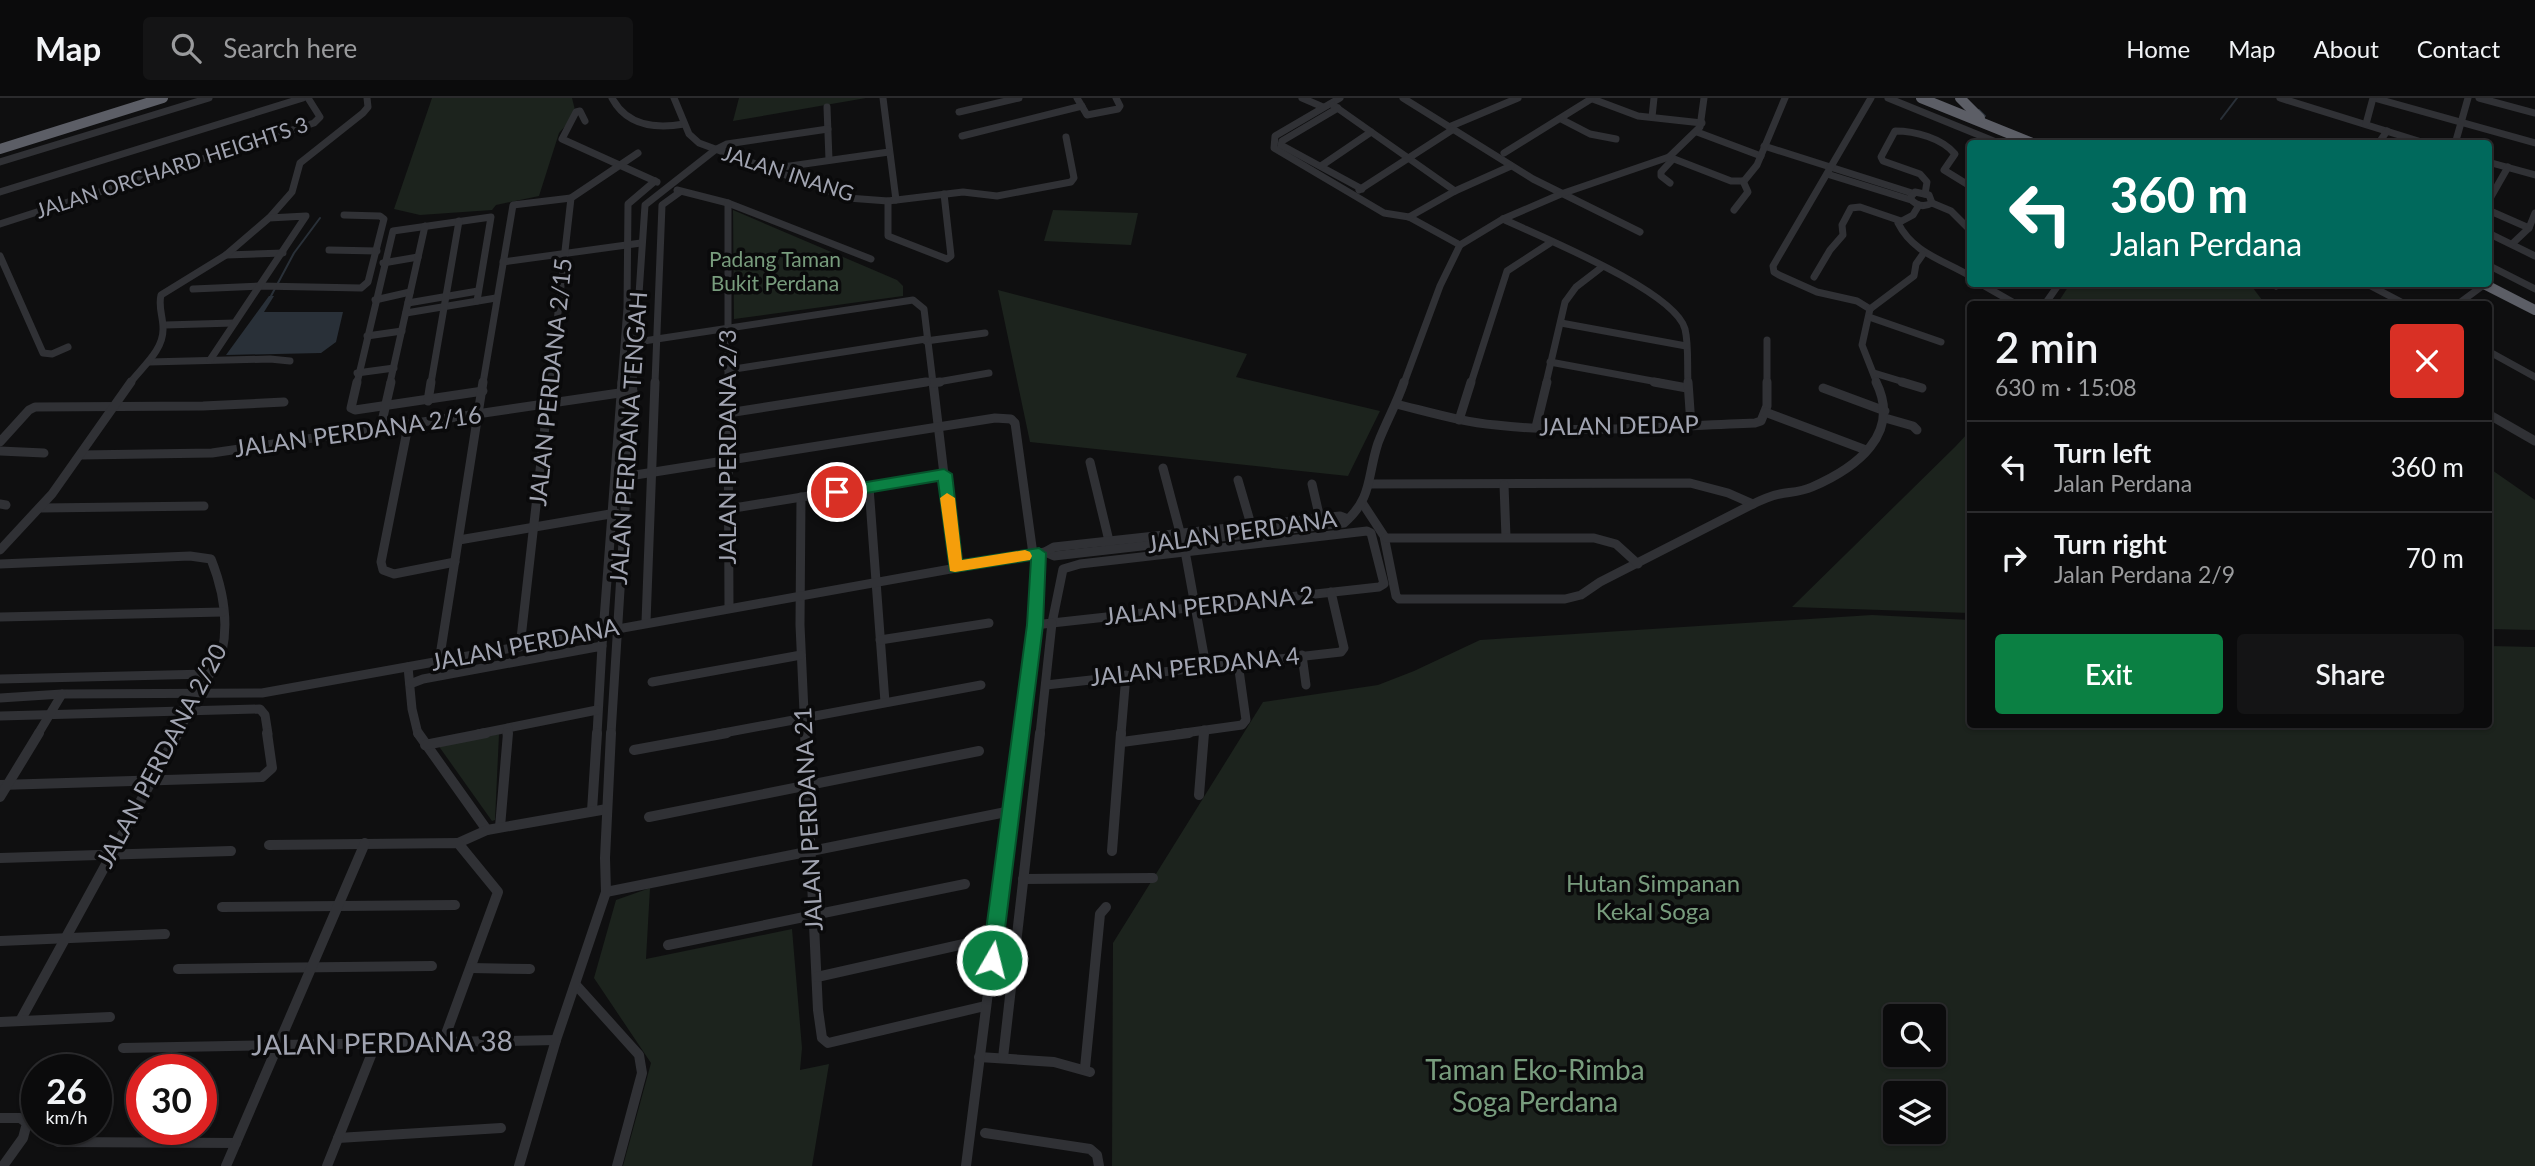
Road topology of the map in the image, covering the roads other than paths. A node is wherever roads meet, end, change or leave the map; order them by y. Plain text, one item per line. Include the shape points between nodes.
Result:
1 (163, 98) edge
2 (209, 98) edge
3 (306, 98) edge
4 (367, 98) edge
5 (612, 98) edge
6 (674, 98) edge
7 (883, 98) edge
8 (1019, 98) edge
9 (1077, 98) edge
10 (1118, 98) edge
11 (1302, 98) edge
12 (1340, 98) edge
13 (1403, 98) edge
14 (1423, 98) edge
15 (1518, 98) edge
16 (1591, 98) edge
17 (1654, 98) edge
18 (1704, 98) edge
19 (1785, 98) edge
20 (1871, 98) edge
21 (1888, 98) edge
22 (1910, 98) edge
23 (1921, 98) edge
24 (1960, 98) edge
25 (2280, 98) edge
26 (2374, 98) edge
27 (2468, 98) edge
28 (2479, 98) edge
29 (1607, 101) edge
30 (1413, 104) junction
31 (1334, 105) junction
32 (1082, 106) junction
33 (827, 107) dead end
34 (1323, 107) junction
35 (1948, 111) junction
36 (959, 112) dead end
37 (2535, 113) edge
38 (1652, 117) junction
39 (1562, 119) junction
40 (585, 121) dead end
41 (2461, 122) junction
42 (1702, 123) junction
43 (684, 124) junction
44 (2366, 124) junction
45 (1988, 125) junction
46 (1450, 128) junction
47 (828, 129) junction
48 (2387, 131) junction
49 (1371, 132) junction
50 (1697, 132) junction
51 (962, 136) dead end
52 (1066, 137) dead end
53 (1616, 139) dead end
54 (1991, 140) edge
55 (2014, 140) edge
56 (2025, 140) edge
57 (2381, 140) edge
58 (2415, 140) edge
59 (2456, 140) edge
60 (2535, 143) edge
61 (1764, 146) junction
62 (0, 149) edge
63 (715, 150) junction
64 (888, 152) junction
65 (638, 153) dead end
66 (1504, 153) dead end
67 (1761, 156) junction
68 (1407, 158) junction
69 (1671, 158) junction
70 (829, 160) junction
71 (0, 162) edge
72 (2492, 163) edge
73 (621, 164) junction
74 (1321, 166) junction
75 (1511, 166) junction
76 (2508, 167) junction
77 (767, 169) junction
78 (1829, 171) junction
79 (2535, 175) edge
80 (655, 181) junction
81 (1743, 181) junction
82 (1670, 183) dead end
83 (671, 184) junction
84 (1967, 184) edge
85 (1362, 189) junction
86 (680, 191) junction
87 (1455, 191) junction
88 (0, 192) edge
89 (944, 194) junction
90 (1560, 194) junction
91 (1926, 194) junction
92 (1352, 195) junction
93 (2492, 195) edge
94 (1912, 197) junction
95 (571, 198) junction
96 (892, 200) junction
97 (728, 203) junction
98 (1932, 203) junction
99 (514, 204) joint
100 (1919, 205) junction
101 (1734, 210) dead end
102 (2492, 213) edge
103 (2535, 213) edge
104 (344, 215) dead end
105 (1409, 217) junction
106 (269, 218) junction
107 (1503, 219) junction
108 (459, 221) junction
109 (1901, 221) junction
110 (0, 224) edge
111 (425, 226) junction
112 (1967, 227) edge
113 (2529, 228) junction
114 (1640, 232) dead end
115 (2492, 235) edge
116 (641, 243) junction
117 (1550, 243) junction
118 (2512, 244) junction
119 (627, 245) junction
120 (1460, 245) junction
121 (329, 250) dead end
122 (377, 251) junction
123 (283, 253) junction
124 (564, 254) junction
125 (1923, 254) junction
126 (226, 255) junction
127 (0, 256) edge
128 (2535, 256) edge
129 (418, 257) junction
130 (871, 260) dead end
131 (503, 262) junction
132 (383, 263) junction
133 (1602, 267) junction
134 (2492, 267) edge
135 (1967, 275) edge
136 (1814, 278) dead end
137 (2492, 279) edge
138 (260, 286) junction
139 (1985, 287) edge
140 (2373, 287) edge
141 (2480, 287) edge
142 (2490, 287) edge
143 (193, 289) dead end
144 (2535, 289) edge
145 (478, 291) junction
146 (410, 292) junction
147 (446, 297) junction
148 (496, 298) junction
149 (375, 300) junction
150 (477, 301) junction
151 (2010, 301) edge
152 (2399, 301) edge
153 (2462, 301) edge
154 (2535, 301) edge
155 (408, 303) junction
156 (444, 307) junction
157 (2535, 310) edge
158 (405, 313) junction
159 (1869, 313) junction
160 (234, 323) junction
161 (1561, 323) junction
162 (165, 326) junction
163 (728, 328) junction
164 (402, 331) junction
165 (985, 333) dead end
166 (366, 336) junction
167 (656, 340) junction
168 (926, 340) junction
169 (1767, 340) dead end
170 (637, 342) junction
171 (1941, 342) dead end
172 (1686, 346) junction
173 (68, 347) dead end
174 (2492, 353) edge
175 (210, 360) junction
176 (290, 361) dead end
177 (149, 362) junction
178 (1550, 362) junction
179 (394, 368) junction
180 (728, 370) junction
181 (358, 373) junction
182 (989, 373) dead end
183 (1874, 373) junction
184 (2535, 377) edge
185 (931, 382) junction
186 (1687, 388) junction
187 (1823, 388) dead end
188 (1922, 388) dead end
189 (483, 391) junction
190 (634, 391) junction
191 (620, 393) junction
192 (428, 401) junction
193 (284, 402) dead end
194 (550, 404) junction
195 (1396, 404) junction
196 (385, 407) junction
197 (113, 408) junction
198 (1765, 411) junction
199 (728, 413) junction
200 (1885, 414) junction
201 (479, 415) junction
202 (2492, 416) edge
203 (1460, 420) junction
204 (1691, 425) junction
205 (408, 426) junction
206 (938, 428) junction
207 (1536, 428) junction
208 (380, 430) junction
209 (1917, 430) dead end
210 (2535, 441) edge
211 (0, 442) edge
212 (1866, 450) junction
213 (0, 451) edge
214 (44, 453) dead end
215 (81, 455) junction
216 (729, 459) junction
217 (1090, 462) dead end
218 (1163, 468) dead end
219 (652, 473) junction
220 (944, 474) junction
221 (629, 476) junction
222 (1238, 480) dead end
223 (1312, 484) dead end
224 (1369, 484) junction
225 (1504, 485) junction
226 (869, 487) junction
227 (801, 498) junction
228 (1363, 504) junction
229 (1753, 505) junction
230 (204, 506) dead end
231 (42, 508) junction
232 (729, 509) junction
233 (625, 511) junction
234 (613, 514) junction
235 (1321, 522) junction
236 (536, 527) junction
237 (1252, 529) junction
238 (1181, 536) junction
239 (1506, 537) junction
240 (1386, 538) junction
241 (459, 540) junction
242 (1110, 544) junction
243 (0, 550) edge
244 (1185, 551) junction
245 (1039, 553) junction
246 (455, 562) junction
247 (0, 564) edge
248 (1638, 564) junction
249 (955, 567) junction
250 (876, 581) junction
251 (1331, 592) junction
252 (801, 594) junction
253 (729, 608) junction
254 (1196, 608) junction
255 (223, 611) junction
256 (0, 617) edge
257 (646, 622) junction
258 (989, 623) dead end
259 (1053, 623) junction
260 (1035, 625) junction
261 (617, 628) junction
262 (603, 631) junction
263 (880, 640) junction
264 (601, 646) junction
265 (520, 647) junction
266 (801, 655) junction
267 (1302, 655) junction
268 (439, 662) junction
269 (1238, 663) junction
270 (1206, 666) junction
271 (408, 667) junction
272 (208, 674) junction
273 (1126, 675) junction
274 (0, 679) edge
275 (652, 682) dead end
276 (410, 684) junction
277 (982, 685) dead end
278 (1046, 685) junction
279 (1307, 685) dead end
280 (62, 694) junction
281 (198, 694) junction
282 (0, 698) edge
283 (885, 702) junction
284 (597, 710) junction
285 (188, 711) junction
286 (50, 714) junction
287 (0, 716) edge
288 (804, 718) junction
289 (508, 728) junction
290 (1204, 730) junction
291 (1122, 742) junction
292 (425, 745) junction
293 (634, 750) dead end
294 (979, 751) dead end
295 (151, 780) junction
296 (4, 785) edge
297 (807, 785) junction
298 (1199, 794) dead end
299 (0, 797) edge
300 (607, 809) junction
301 (592, 811) junction
302 (1012, 811) junction
303 (649, 817) dead end
304 (500, 827) junction
305 (486, 830) junction
306 (365, 843) junction
307 (458, 843) junction
308 (269, 845) dead end
309 (231, 851) dead end
310 (1112, 851) dead end
311 (811, 853) junction
312 (109, 856) junction
313 (0, 858) edge
314 (1153, 878) dead end
315 (1023, 879) junction
316 (965, 884) dead end
317 (606, 892) junction
318 (338, 905) junction
319 (455, 905) dead end
320 (1105, 906) dead end
321 (222, 907) dead end
322 (815, 916) junction
323 (165, 934) dead end
324 (65, 937) junction
325 (995, 937) junction
326 (0, 941) edge
327 (668, 945) dead end
328 (432, 966) dead end
329 (312, 967) junction
330 (471, 968) junction
331 (178, 969) dead end
332 (530, 969) dead end
333 (817, 977) junction
334 (576, 985) junction
335 (985, 1006) junction
336 (110, 1017) dead end
337 (20, 1021) junction
338 (0, 1022) edge
339 (556, 1040) junction
340 (443, 1042) junction
341 (376, 1043) junction
342 (278, 1044) junction
343 (123, 1048) dead end
344 (979, 1057) junction
345 (1003, 1058) junction
346 (0, 1118) edge
347 (501, 1128) dead end
348 (985, 1133) dead end
349 (338, 1138) junction
350 (112, 1142) edge
351 (236, 1143) junction
352 (3, 1166) edge
353 (226, 1166) edge
354 (327, 1166) edge
355 (519, 1166) edge
356 (617, 1166) edge
357 (966, 1166) edge
358 (1099, 1166) edge

1 - 62 highway
2 - 71 street
3 - 88 street
3 - 110 street, JALAN ORCHARD HEIGHTS 3 via 320,117 314,123
4 - 106 street via 363,113 306,156 296,171 288,200
5 - 43 street via 618,111 639,122 663,128
6 - 43 street, JALAN INANG
7 - 64 street
8 - 36 street
9 - 32 street
10 - 32 street via 1118,109 1087,115
11 - 34 street
12 - 31 street
13 - 30 street
14 - 30 street
15 - 46 street
16 - 29 street
16 - 39 street
17 - 38 street
18 - 42 street
19 - 61 street
20 - 78 street
21 - 54 street
22 - 35 highway
23 - 35 highway
24 - 45 highway
25 - 44 street
26 - 41 street
26 - 44 street
27 - 41 street
28 - 37 street
29 - 38 street via 1638,116
30 - 46 street
31 - 34 street
31 - 49 street
31 - 74 street via 1280,144
32 - 51 street
33 - 47 street
34 - 92 street via 1275,136 1274,148
35 - 45 highway
35 - 55 highway
38 - 42 street
39 - 53 street via 1590,134
39 - 66 street
40 - 73 street via 580,111 576,112 562,139
41 - 59 street
41 - 60 street
42 - 50 street
43 - 63 street, JALAN INANG via 691,137
44 - 48 street
45 - 56 highway
46 - 68 street
46 - 75 street
47 - 63 street, JALAN PERDANA TENGAH via 736,141
47 - 70 street
48 - 57 street
48 - 58 street
49 - 68 street
49 - 74 street
50 - 67 street
50 - 69 street
52 - 89 street, JALAN INANG via 1071,181 997,196
61 - 67 street
61 - 78 street
63 - 77 street, JALAN INANG
63 - 83 street, JALAN PERDANA TENGAH
64 - 70 street
64 - 96 street
65 - 73 street
67 - 81 street
68 - 85 street
68 - 87 street
69 - 81 street via 1731,181
69 - 82 street via 1661,172
69 - 90 street
70 - 77 street
72 - 76 street
73 - 80 street
73 - 95 street
74 - 85 street
75 - 87 street
75 - 90 street
76 - 79 street
76 - 93 street
77 - 96 street, JALAN INANG via 839,195
78 - 94 street
78 - 159 street via 1773,266 1774,272 1817,292 1857,301
80 - 83 street
80 - 119 street via 628,204
81 - 101 street via 1748,192
83 - 86 street
83 - 116 street, JALAN PERDANA TENGAH via 645,205
84 - 91 street via 1944,170 1955,154 1950,147 1906,130 1895,131 1882,161 1923,177
85 - 92 street
86 - 97 street
86 - 167 street via 662,205
87 - 105 street
89 - 96 street, JALAN INANG
89 - 96 street via 951,256 947,259 890,237
90 - 107 street
90 - 114 street
91 - 94 street
91 - 98 street
92 - 105 street via 1384,213
94 - 100 street
95 - 99 street
95 - 124 street, JALAN PERDANA 2/15
97 - 130 street
97 - 163 street, JALAN PERDANA 2/3
98 - 100 street
98 - 112 street via 1951,211
99 - 131 street
100 - 109 street
102 - 113 street
103 - 113 street
104 - 122 street via 383,217
105 - 120 street
106 - 123 street via 307,218
106 - 126 street
107 - 117 street
107 - 120 street
108 - 111 street
108 - 145 street via 492,219
108 - 147 street
109 - 125 street via 1901,230
109 - 136 street via 1851,208 1842,225 1843,235
111 - 129 street
111 - 132 street via 393,231
113 - 118 street
115 - 118 street
116 - 119 street
116 - 170 street, JALAN PERDANA TENGAH
117 - 133 street
117 - 203 street via 1507,271
118 - 128 street
119 - 124 street
119 - 191 street
120 - 195 street
121 - 122 street
122 - 138 street via 368,282 361,288
123 - 126 street
123 - 138 street
124 - 131 street
124 - 194 street, JALAN PERDANA 2/15
125 - 135 street
125 - 159 street via 1914,276
126 - 162 street via 161,295
127 - 173 street via 43,353
129 - 132 street
129 - 146 street
131 - 148 street
132 - 149 street
133 - 161 street via 1567,297
133 - 172 street via 1636,283 1669,307 1685,328
134 - 144 street
137 - 154 highway
138 - 143 street
138 - 160 street
139 - 151 street
140 - 152 street
141 - 153 street
142 - 157 highway
145 - 147 street
145 - 150 street
146 - 149 street
146 - 155 street
147 - 155 street
147 - 156 street
148 - 150 street
148 - 189 street
149 - 166 street
150 - 156 street
155 - 158 street
156 - 158 street
156 - 192 street
158 - 164 street
159 - 171 street
159 - 183 street via 1862,345
160 - 162 street
160 - 175 street
161 - 172 street
161 - 178 street
162 - 177 street
163 - 167 street
163 - 168 street via 913,300 924,309
163 - 180 street, JALAN PERDANA 2/3
164 - 166 street
164 - 179 street
165 - 168 street
166 - 181 street
167 - 170 street
167 - 219 street
168 - 180 street
168 - 185 street
169 - 198 street
170 - 190 street, JALAN PERDANA TENGAH
172 - 186 street
174 - 184 street
175 - 176 street
175 - 177 street
177 - 197 street
178 - 186 street
178 - 207 street
179 - 181 street
179 - 196 street
180 - 199 street, JALAN PERDANA 2/3
181 - 196 street via 352,410
182 - 185 street
183 - 188 street
183 - 200 street
185 - 199 street
185 - 206 street
186 - 204 street
187 - 200 street
189 - 192 street
189 - 201 street
190 - 191 street, JALAN PERDANA 2/16
190 - 221 street, JALAN PERDANA TENGAH
191 - 194 street, JALAN PERDANA 2/16
191 - 234 street
192 - 196 street
193 - 197 street
194 - 201 street, JALAN PERDANA 2/16
194 - 236 street, JALAN PERDANA 2/15
195 - 203 street, JALAN DEDAP
195 - 224 street via 1378,444
196 - 208 street
197 - 211 street via 32,408
197 - 215 street
198 - 204 street, JALAN DEDAP via 1755,424
198 - 212 street
199 - 216 street, JALAN PERDANA 2/3
200 - 209 street
200 - 212 street via 1875,442
201 - 205 street, JALAN PERDANA 2/16
201 - 241 street
202 - 210 street
203 - 207 street, JALAN DEDAP
204 - 207 street, JALAN DEDAP
205 - 208 street, JALAN PERDANA 2/16
205 - 246 street via 380,562 383,570 394,574
206 - 216 street
206 - 220 street
206 - 245 street via 1004,418 1015,423
208 - 215 street, JALAN PERDANA 2/16 via 212,453
212 - 229 street via 1813,487 1787,491
213 - 214 street
215 - 231 street
216 - 219 street
216 - 232 street, JALAN PERDANA 2/3
217 - 242 street
218 - 238 street
219 - 221 street
219 - 257 street
220 - 226 street
220 - 249 street
221 - 233 street, JALAN PERDANA TENGAH
222 - 237 street
223 - 235 street
224 - 225 street
224 - 228 street
225 - 229 street via 1690,483
225 - 239 street
226 - 227 street
226 - 250 street
227 - 232 street
227 - 252 street, JALAN PERDANA 21
228 - 235 street, JALAN PERDANA via 1344,523
228 - 240 street
229 - 248 street
230 - 231 street
231 - 243 street
232 - 253 street, JALAN PERDANA 2/3
233 - 234 street
233 - 261 street, JALAN PERDANA TENGAH
234 - 236 street
234 - 262 street
235 - 237 street, JALAN PERDANA
236 - 241 street
236 - 265 street, JALAN PERDANA 2/15
237 - 238 street, JALAN PERDANA
238 - 242 street, JALAN PERDANA
239 - 240 street
239 - 248 street via 1606,540
240 - 248 street via 1396,596 1404,600 1565,598 1581,595
241 - 246 street
242 - 245 street, JALAN PERDANA via 1054,556
244 - 251 street, JALAN PERDANA 2 via 1369,531 1382,586
244 - 254 street
244 - 259 street via 1063,569
245 - 249 street, JALAN PERDANA
245 - 260 street
246 - 268 street
247 - 255 street, JALAN PERDANA 2/20 via 202,557 211,559 215,568
249 - 250 street, JALAN PERDANA
250 - 252 street, JALAN PERDANA
250 - 263 street
251 - 254 street, JALAN PERDANA 2
251 - 267 street, JALAN PERDANA 4 via 1343,650
252 - 253 street, JALAN PERDANA
252 - 266 street, JALAN PERDANA 21
253 - 257 street, JALAN PERDANA
254 - 259 street, JALAN PERDANA 2
254 - 270 street
255 - 256 street
255 - 272 street, JALAN PERDANA 2/20 via 226,638
257 - 261 street, JALAN PERDANA
258 - 263 street
259 - 260 street, JALAN PERDANA 2
259 - 278 street
260 - 302 street
261 - 262 street, JALAN PERDANA
261 - 300 street, JALAN PERDANA TENGAH
262 - 264 street
262 - 265 street, JALAN PERDANA
263 - 283 street
264 - 276 street
264 - 284 street
265 - 268 street, JALAN PERDANA
266 - 275 street
266 - 288 street, JALAN PERDANA 21
267 - 269 street, JALAN PERDANA 4
267 - 279 street
268 - 271 street, JALAN PERDANA
269 - 270 street, JALAN PERDANA 4
269 - 290 street via 1246,720 1242,725
270 - 273 street, JALAN PERDANA 4
271 - 276 street
271 - 281 street, JALAN PERDANA via 262,693
272 - 274 street
272 - 281 street, JALAN PERDANA 2/20
273 - 278 street, JALAN PERDANA 4
273 - 291 street
276 - 292 street via 415,725
277 - 283 street
278 - 315 street
280 - 281 street, JALAN PERDANA
280 - 282 street, JALAN PERDANA
280 - 286 street
281 - 285 street, JALAN PERDANA 2/20
283 - 288 street
284 - 289 street
284 - 301 street
285 - 286 street
285 - 295 street, JALAN PERDANA 2/20
285 - 295 street via 264,710 272,768 262,777
286 - 287 street
286 - 296 street
288 - 293 street
288 - 297 street, JALAN PERDANA 21
289 - 292 street
289 - 304 street
290 - 291 street
290 - 298 street
291 - 310 street
292 - 305 street
294 - 297 street
295 - 296 street
295 - 312 street, JALAN PERDANA 2/20
296 - 299 street
297 - 303 street
297 - 311 street, JALAN PERDANA 21
300 - 301 street
300 - 317 street, JALAN PERDANA TENGAH
301 - 304 street
302 - 311 street
302 - 325 street
304 - 305 street
305 - 307 street
306 - 307 street
306 - 308 street
306 - 318 street
307 - 330 street via 498,892
309 - 312 street
311 - 317 street
311 - 322 street, JALAN PERDANA 21
312 - 313 street
312 - 324 street, JALAN PERDANA 2/20
314 - 315 street
315 - 345 street
316 - 322 street
317 - 334 street, JALAN PERDANA TENGAH
318 - 319 street
318 - 321 street
318 - 329 street
320 - 345 street via 1100,914 1088,1070
322 - 327 street
322 - 333 street, JALAN PERDANA 21
323 - 324 street
324 - 326 street
324 - 337 street, JALAN PERDANA 2/20
325 - 333 street
325 - 335 street
328 - 329 street
329 - 331 street
329 - 342 street
330 - 332 street
330 - 340 street
333 - 335 street, JALAN PERDANA 21 via 824,1042
334 - 339 street, JALAN PERDANA TENGAH
334 - 356 street via 642,1062
335 - 344 street
336 - 337 street
337 - 338 street
339 - 340 street, JALAN PERDANA 38
339 - 355 street, JALAN PERDANA TENGAH
340 - 341 street, JALAN PERDANA 38
341 - 342 street, JALAN PERDANA 38
341 - 349 street
342 - 343 street, JALAN PERDANA 38
342 - 351 street
344 - 345 street
344 - 357 street
346 - 352 street via 20,1118 28,1129
347 - 349 street
348 - 358 street via 1090,1149
349 - 354 street
350 - 351 street
351 - 353 street

